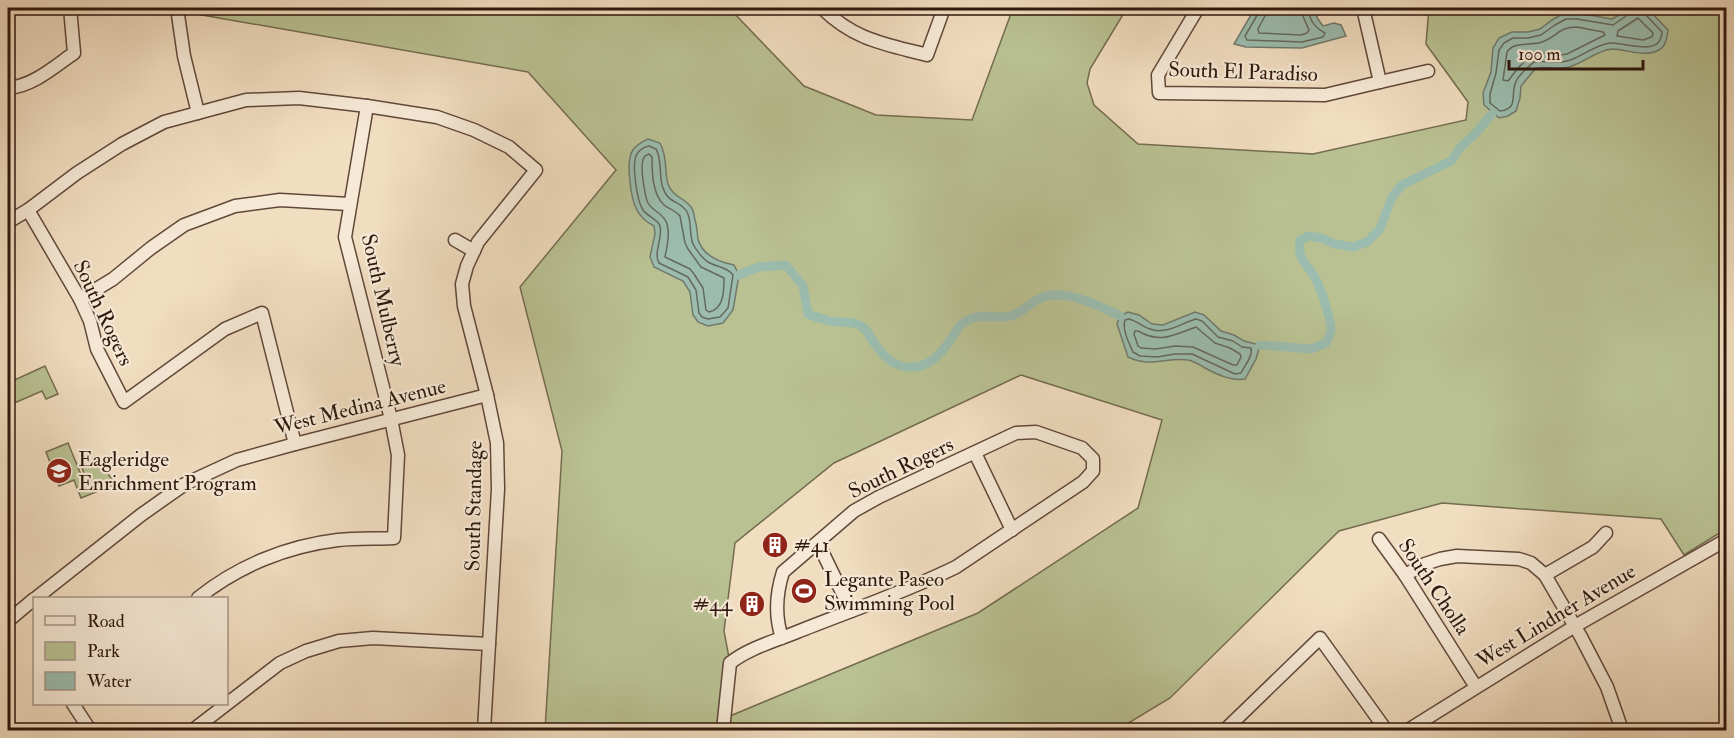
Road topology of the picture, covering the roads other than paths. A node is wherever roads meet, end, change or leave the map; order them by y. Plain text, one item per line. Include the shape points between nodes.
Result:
1 (70, 8) edge
2 (177, 8) edge
3 (822, 8) edge
4 (944, 8) edge
5 (1198, 8) edge
6 (1364, 8) edge
7 (1428, 71) dead end
8 (1380, 82) junction
9 (8, 88) edge
10 (367, 106) junction
11 (198, 113) junction
12 (349, 204) junction
13 (28, 210) junction
14 (8, 222) edge
15 (454, 240) dead end
16 (474, 251) junction
17 (80, 299) junction
18 (487, 395) junction
19 (391, 419) junction
20 (295, 444) junction
21 (975, 453) junction
22 (1012, 530) junction
23 (1606, 533) dead end
24 (1379, 539) dead end
25 (1726, 540) edge
26 (818, 543) junction
27 (1405, 575) junction
28 (1545, 575) junction
29 (38, 597) edge
30 (199, 597) edge
31 (33, 601) edge
32 (851, 611) junction
33 (8, 621) edge
34 (1575, 626) junction
35 (782, 638) junction
36 (489, 644) junction
37 (1476, 687) junction
38 (228, 704) edge
39 (74, 705) edge
40 (226, 705) edge
41 (90, 730) edge
42 (194, 730) edge
43 (484, 730) edge
44 (723, 730) edge
45 (1225, 730) edge
46 (1386, 730) edge
47 (1408, 730) edge
48 (1622, 730) edge

1 - 9 street via 74,53 40,77
2 - 11 street
3 - 4 street via 864,38 927,55
5 - 8 street, South El Paradiso via 1158,75 1159,93 1325,95
6 - 8 street
7 - 8 street, South El Paradiso
10 - 11 street via 298,98 246,100
10 - 12 street, South Mulberry
10 - 16 street, South Standage via 437,117 474,130 509,147 536,170
11 - 13 street via 164,122 122,144
12 - 17 street via 280,200 235,206 184,225
12 - 19 street, South Mulberry via 345,237
13 - 14 street
13 - 17 street, South Rogers
15 - 16 street
16 - 18 street, South Standage via 462,284
17 - 20 street, South Rogers via 98,349 124,402 225,328 262,313
18 - 19 street, West Medina Avenue
18 - 36 street, South Standage via 497,443 498,489
19 - 20 street, West Medina Avenue
19 - 30 street, South Mulberry via 398,455 394,538 338,540 293,548 244,567
20 - 29 street, West Medina Avenue via 237,460 185,484
21 - 22 street, South Rogers
21 - 22 street, South Rogers via 1016,433 1036,432 1082,448 1093,459 1093,471 1083,482
21 - 26 street, South Rogers via 879,497 854,512
22 - 32 street, South Rogers via 956,567
23 - 28 street via 1593,547
24 - 27 street, South Cholla
25 - 34 street, West Lindner Avenue
26 - 32 street
26 - 35 street, South Rogers via 783,572 777,622
27 - 28 street via 1425,564 1457,556 1519,560 1531,563
27 - 37 street, South Cholla
28 - 34 street
31 - 33 street, West Medina Avenue
32 - 35 street, South Rogers
34 - 37 street, West Lindner Avenue
34 - 48 street via 1607,687
35 - 44 street, South Rogers via 730,663
36 - 38 street via 373,638 339,641 280,663
36 - 43 street, South Standage
37 - 47 street, West Lindner Avenue
39 - 41 street
40 - 42 street
45 - 46 street via 1320,638

